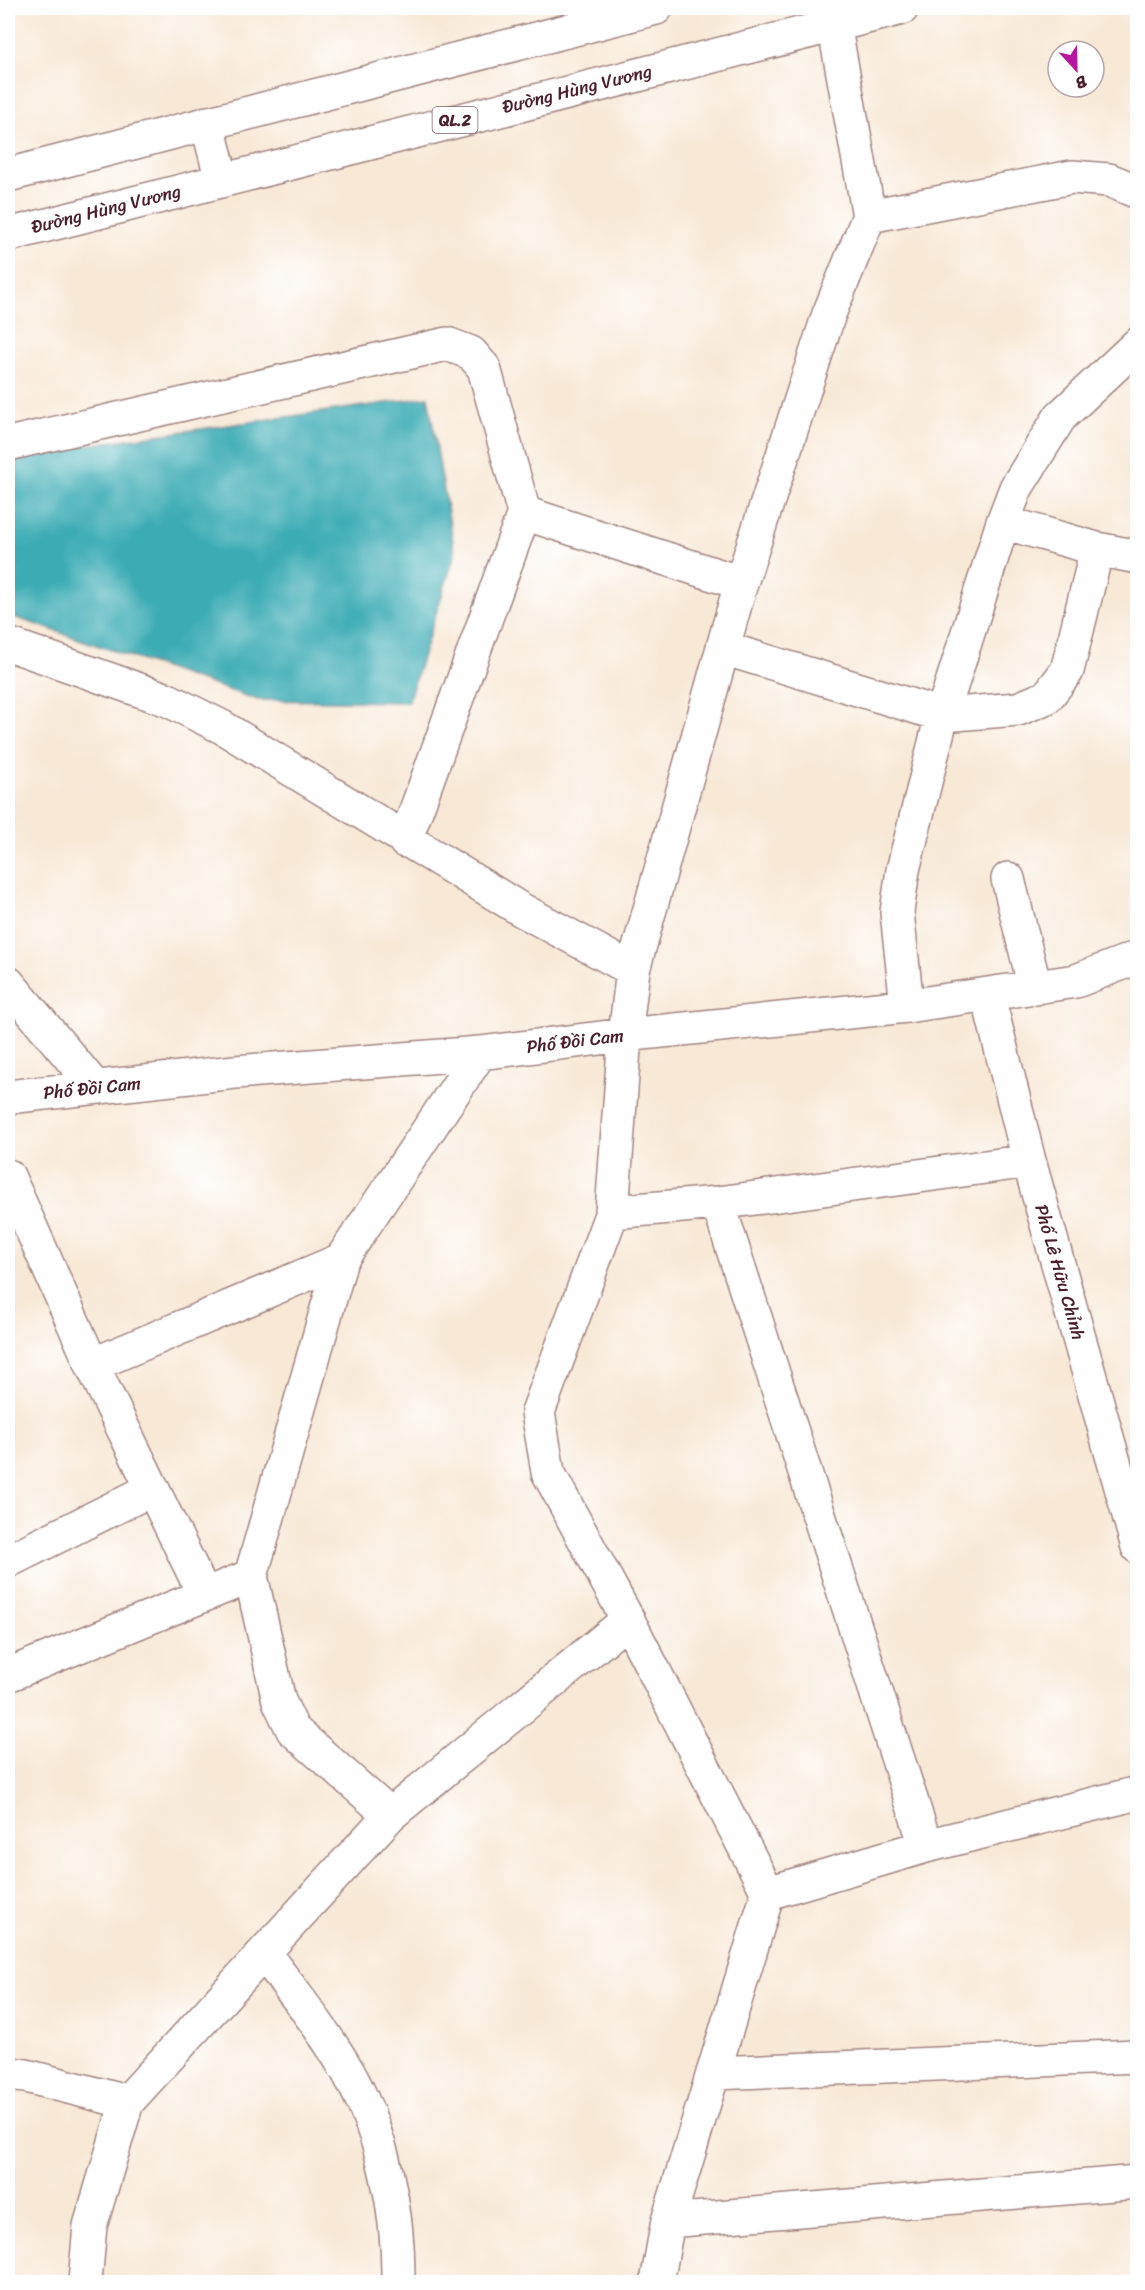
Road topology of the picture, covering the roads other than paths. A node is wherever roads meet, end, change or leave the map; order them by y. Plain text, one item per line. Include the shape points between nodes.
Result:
1 (656, 8) edge
2 (902, 8) edge
3 (834, 24) junction
4 (207, 123) junction
5 (8, 175) edge
6 (222, 180) junction
7 (1137, 192) edge
8 (869, 216) junction
9 (8, 235) edge
10 (1137, 344) edge
11 (8, 444) edge
12 (524, 513) junction
13 (1003, 522) junction
14 (1097, 549) junction
15 (1137, 557) edge
16 (741, 583) junction
17 (8, 644) edge
18 (723, 648) junction
19 (942, 715) junction
20 (405, 841) junction
21 (1008, 879) dead end
22 (1137, 957) edge
23 (633, 970) junction
24 (8, 983) edge
25 (1035, 988) junction
26 (988, 996) junction
27 (907, 1006) junction
28 (625, 1035) junction
29 (480, 1053) junction
30 (95, 1087) junction
31 (8, 1097) edge
32 (1029, 1161) junction
33 (8, 1176) edge
34 (718, 1203) junction
35 (612, 1212) junction
36 (341, 1260) junction
37 (92, 1365) junction
38 (152, 1489) junction
39 (1137, 1547) edge
40 (8, 1561) edge
41 (251, 1576) junction
42 (204, 1594) junction
43 (628, 1620) junction
44 (8, 1675) edge
45 (1137, 1792) edge
46 (390, 1815) junction
47 (926, 1846) junction
48 (768, 1893) junction
49 (264, 1953) junction
50 (1137, 2056) edge
51 (713, 2073) junction
52 (8, 2074) edge
53 (127, 2102) junction
54 (1137, 2182) edge
55 (668, 2221) junction
56 (84, 2283) edge
57 (398, 2283) edge
58 (657, 2283) edge

1 - 4 street
2 - 3 street, Đường Hùng Vương / QL.2
3 - 6 street, Đường Hùng Vương / QL.2
3 - 8 street
4 - 5 street
4 - 6 street
6 - 9 street, Đường Hùng Vương / QL.2
7 - 8 street via 1109,180 1072,177
8 - 16 street via 829,314
10 - 13 street via 1060,417 1016,488
11 - 12 street via 447,344 471,353 484,368
12 - 16 street
12 - 20 street
13 - 14 street
13 - 19 street
14 - 15 street
14 - 19 street via 1067,671 1047,697 1018,709
16 - 18 street
17 - 20 street via 177,704 222,727
18 - 19 street
18 - 23 street
19 - 27 street via 903,870 897,912
20 - 23 street
21 - 25 street
22 - 25 street, Phố Đồi Cam via 1076,981
23 - 28 street
24 - 30 street
25 - 26 street, Phố Đồi Cam
26 - 27 street, Phố Đồi Cam
26 - 32 street, Phố Lê Hữu Chỉnh
27 - 28 street, Phố Đồi Cam
28 - 29 street, Phố Đồi Cam
28 - 35 street
29 - 30 street, Phố Đồi Cam
29 - 36 street
30 - 31 street, Phố Đồi Cam
32 - 34 street
32 - 39 street, Phố Lê Hữu Chỉnh
33 - 37 street
34 - 35 street
34 - 47 street
35 - 43 street via 538,1412 548,1472
36 - 37 street
36 - 41 street
37 - 38 street
38 - 40 street
38 - 42 street
41 - 42 street
41 - 46 street via 279,1701 293,1730
42 - 44 street
43 - 46 street
43 - 48 street
45 - 47 street
46 - 49 street
47 - 48 street
48 - 51 street
49 - 53 street
49 - 57 street via 348,2072 375,2131 392,2199
50 - 51 street
51 - 55 street
52 - 53 street
53 - 56 street via 90,2226
54 - 55 street
55 - 58 street

